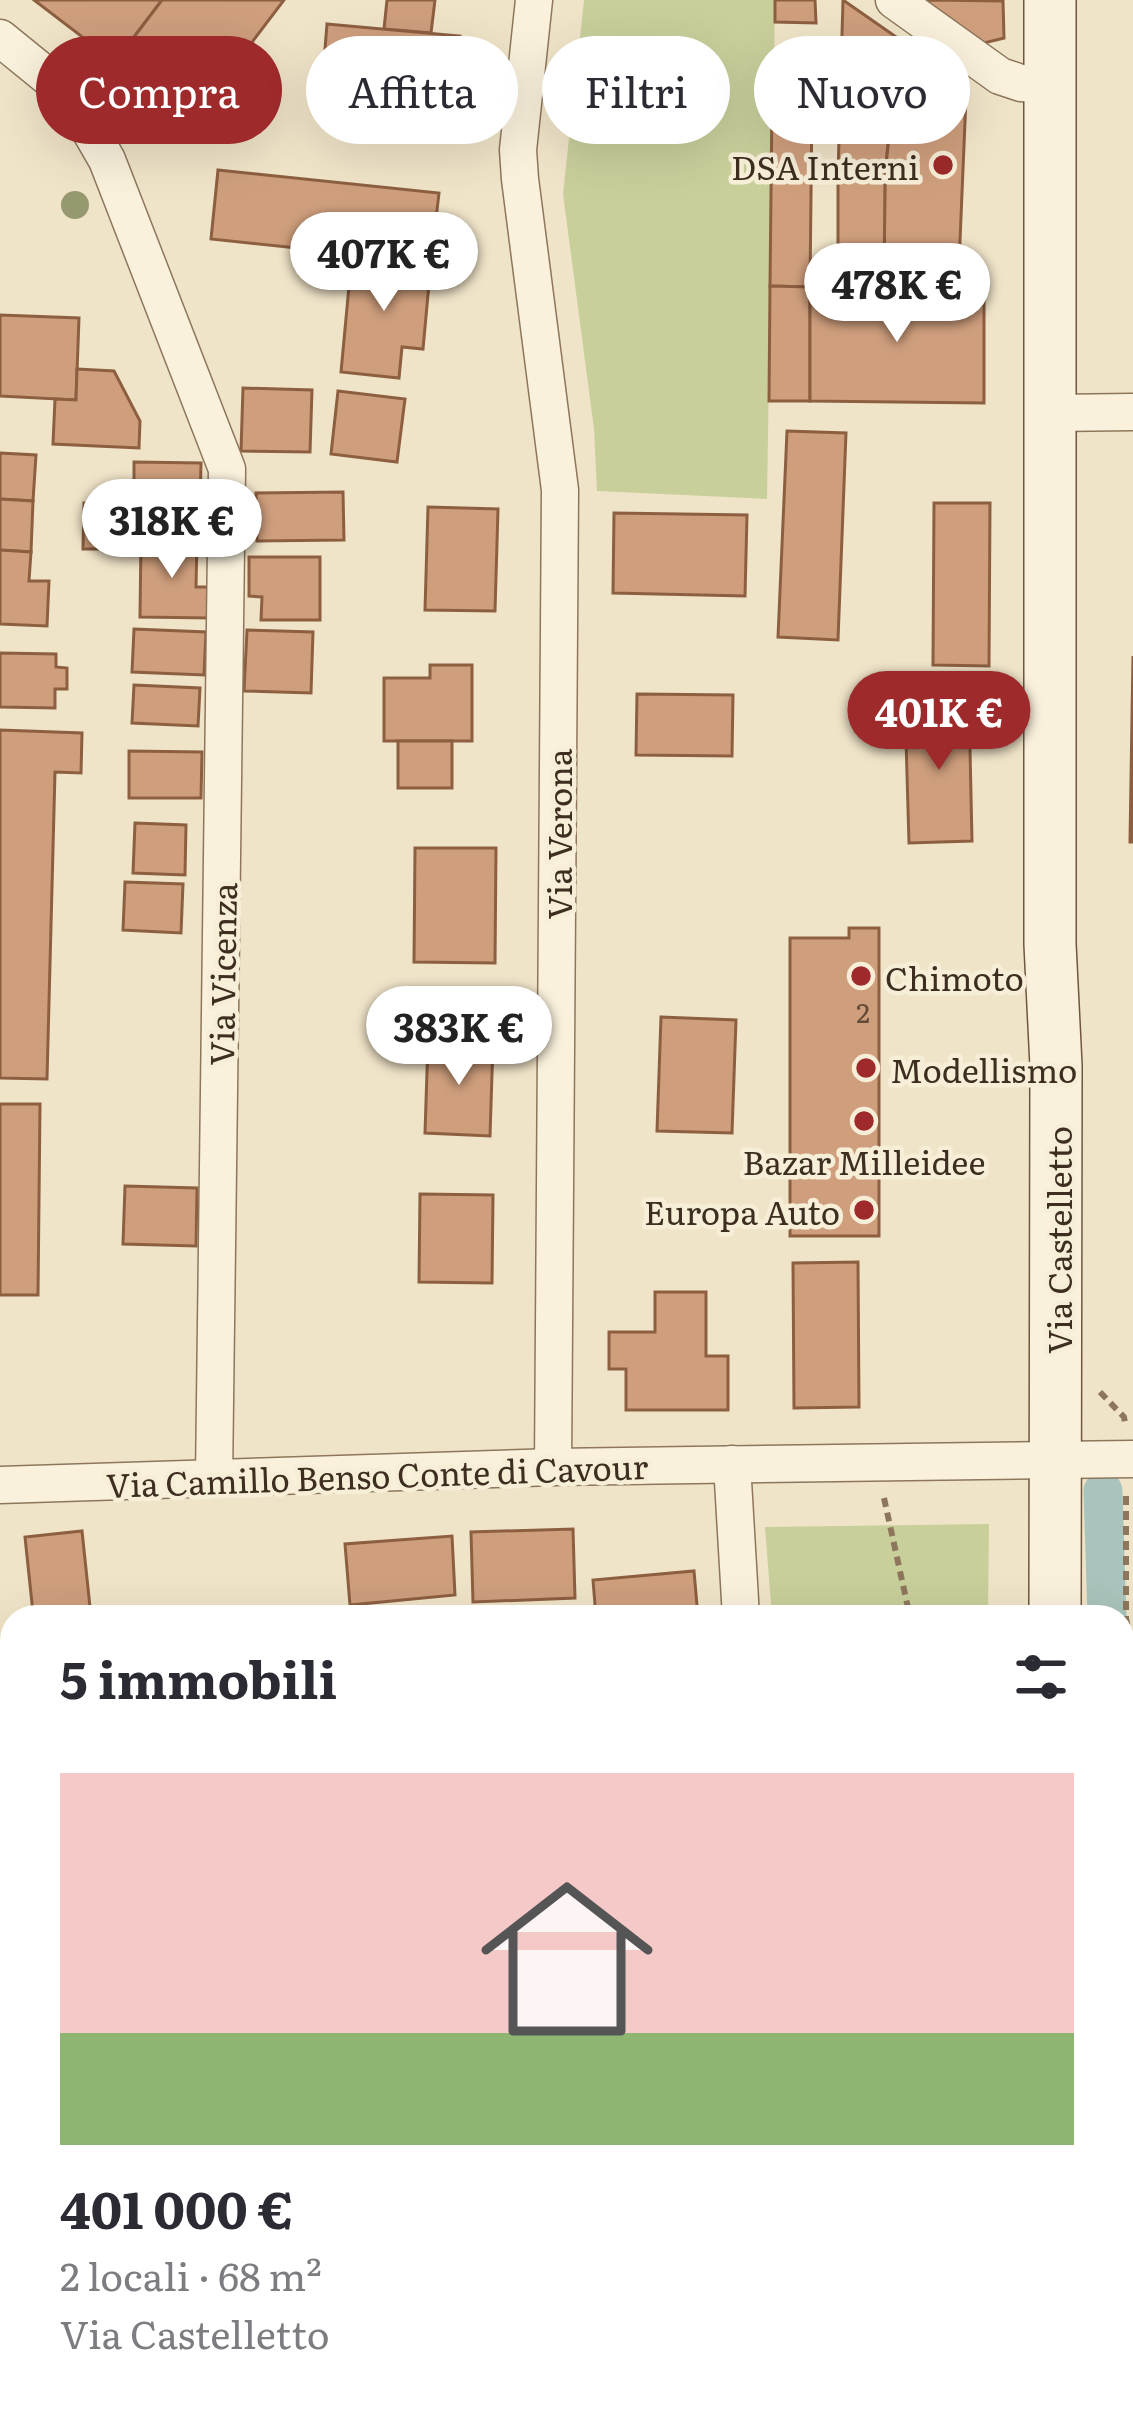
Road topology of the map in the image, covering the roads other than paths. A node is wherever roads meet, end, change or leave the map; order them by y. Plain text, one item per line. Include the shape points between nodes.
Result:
1 (534, 0) edge
2 (894, 0) edge
3 (1050, 0) edge
4 (0, 38) edge
5 (1050, 85) junction
6 (1133, 412) edge
7 (1051, 413) junction
8 (1133, 1459) edge
9 (1057, 1460) junction
10 (743, 1464) junction
11 (553, 1467) junction
12 (214, 1479) junction
13 (0, 1486) edge
14 (741, 1605) edge
15 (1055, 1605) edge

1 - 11 street, Via Verona via 518,150 560,490
2 - 5 street via 1000,76
3 - 5 main road, Via Castelletto
4 - 12 street, Via Vicenza via 69,94 107,160 227,469
5 - 7 main road, Via Castelletto
6 - 7 street
7 - 9 main road, Via Castelletto
8 - 9 street, Via Camillo Benso Conte di Cavour
9 - 10 street, Via Camillo Benso Conte di Cavour
9 - 15 main road, Via Castelletto
10 - 11 street, Via Camillo Benso Conte di Cavour
10 - 14 street
11 - 12 street, Via Camillo Benso Conte di Cavour
12 - 13 street, Via Camillo Benso Conte di Cavour

